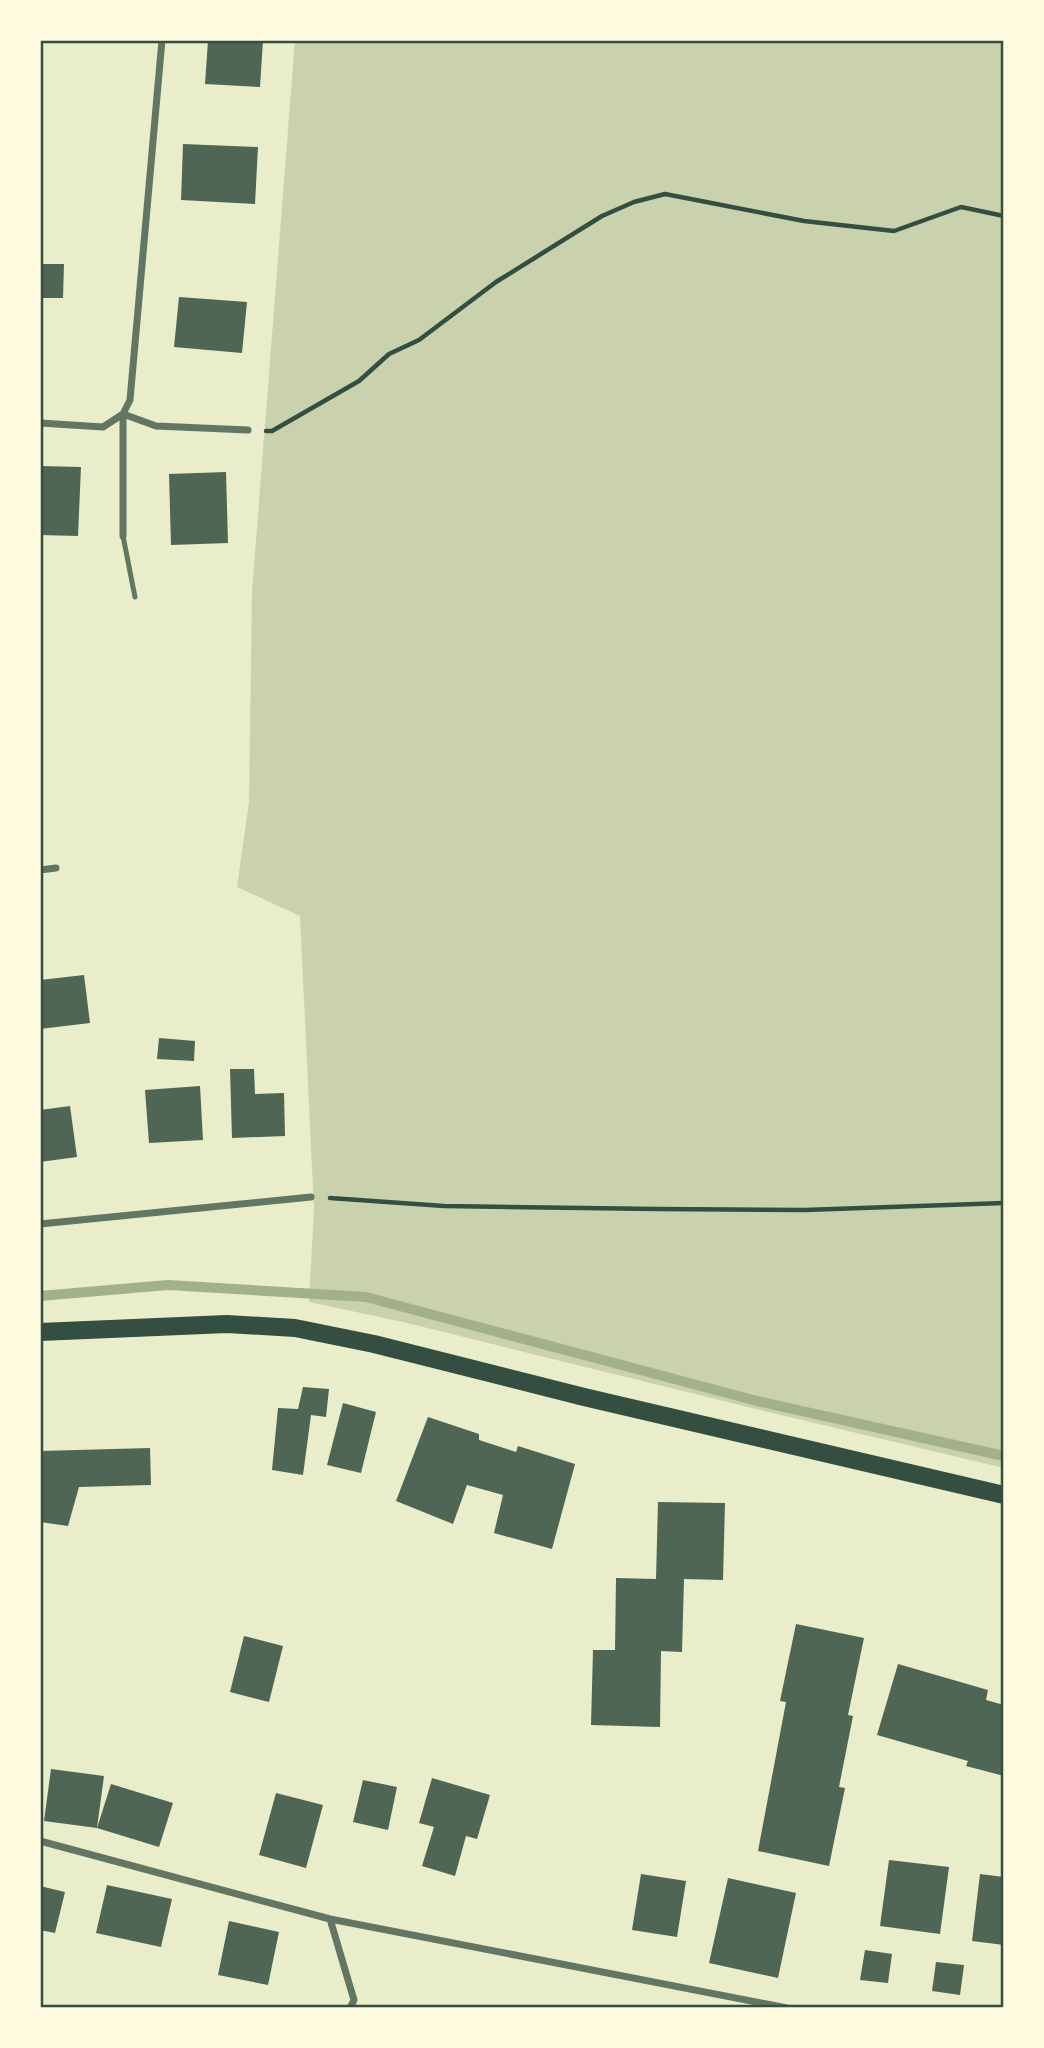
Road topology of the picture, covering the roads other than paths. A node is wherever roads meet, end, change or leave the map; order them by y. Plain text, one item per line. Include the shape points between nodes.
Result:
1 (162, 40) edge
2 (123, 414) junction
3 (40, 423) edge
4 (248, 430) road end
5 (123, 536) joint
6 (135, 597) dead end
7 (57, 868) dead end
8 (40, 870) edge
9 (311, 1197) road end
10 (40, 1224) edge
11 (40, 1332) edge
12 (1004, 1495) edge
13 (40, 1841) edge
14 (330, 1919) junction
15 (350, 2008) edge
16 (787, 2008) edge

1 - 2 street via 130,400
2 - 3 street via 103,427
2 - 4 street via 156,426
2 - 5 street
5 - 6 lane
7 - 8 street
9 - 10 street
11 - 12 main road via 227,1324 295,1328
13 - 14 street
14 - 15 street via 354,2000
14 - 16 street

